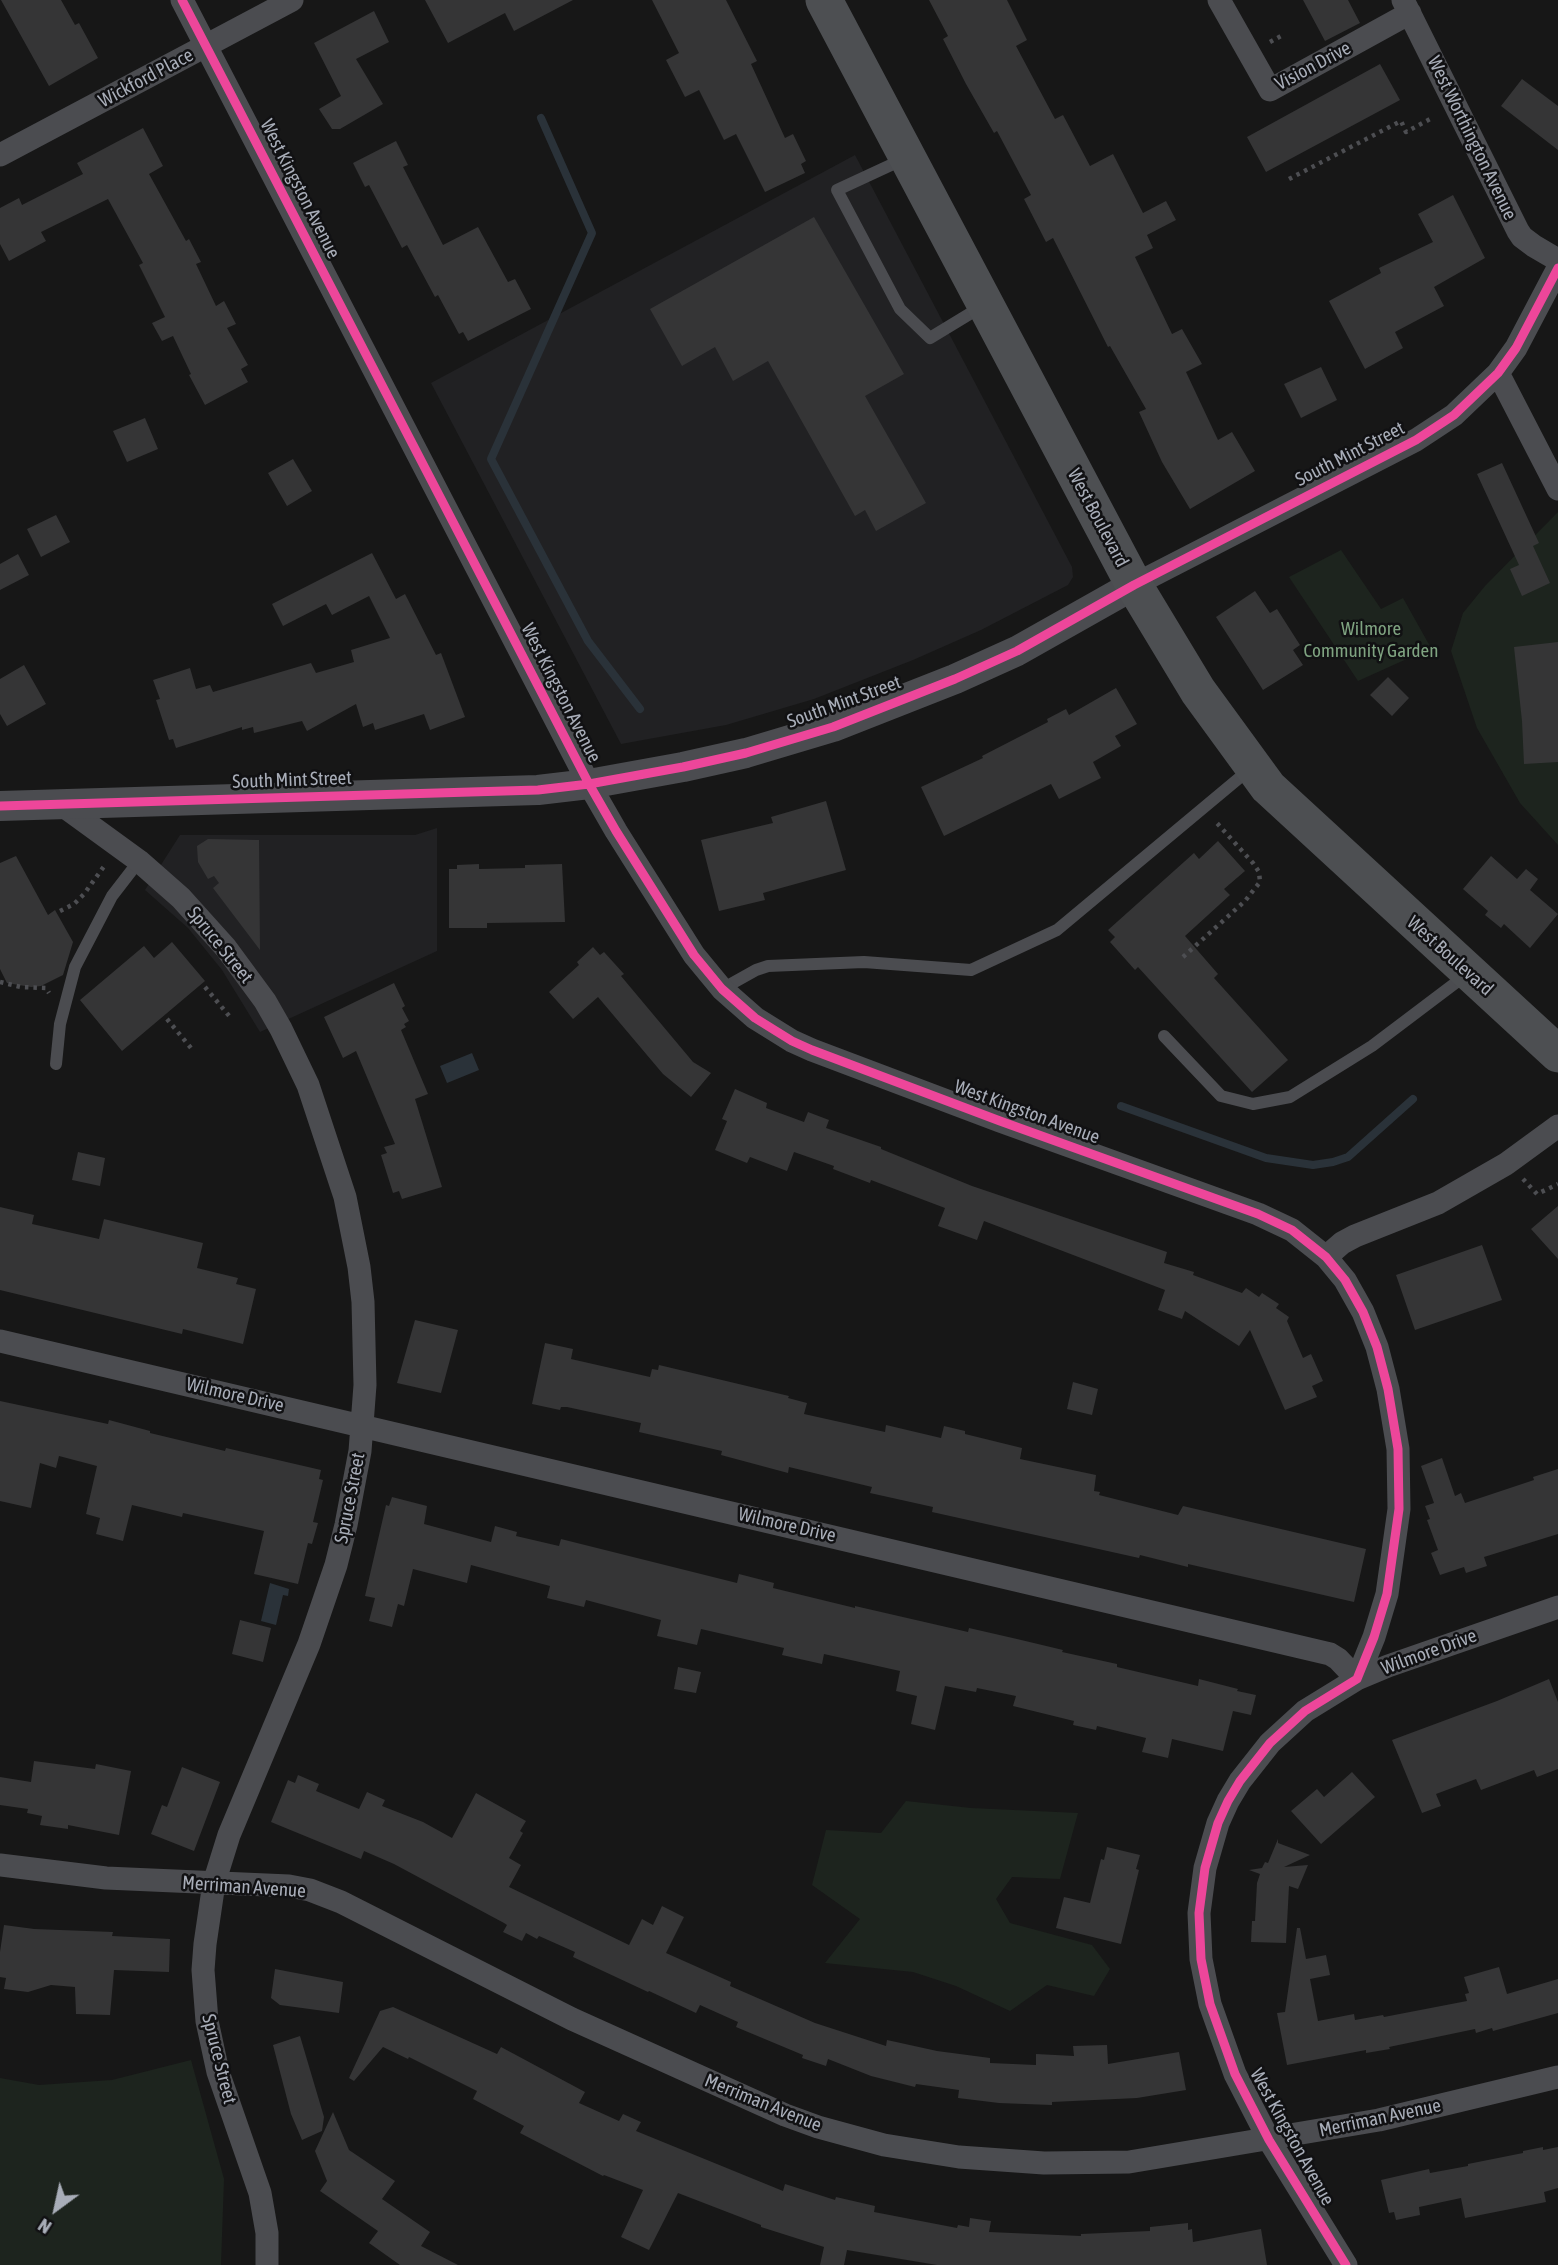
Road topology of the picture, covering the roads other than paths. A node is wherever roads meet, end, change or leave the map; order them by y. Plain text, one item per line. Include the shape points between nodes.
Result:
1 (183, 0) edge
2 (292, 0) edge
3 (824, 0) edge
4 (1219, 0) edge
5 (1406, 7) edge
6 (206, 46) junction
7 (0, 155) edge
8 (906, 158) junction
9 (1558, 260) edge
10 (1558, 268) edge
11 (985, 305) junction
12 (1498, 373) junction
13 (1558, 489) edge
14 (1134, 585) junction
15 (1253, 766) junction
16 (589, 784) junction
17 (62, 805) junction
18 (0, 806) edge
19 (139, 861) junction
20 (1469, 973) junction
21 (722, 989) junction
22 (1164, 1036) dead end
23 (1558, 1054) edge
24 (56, 1064) dead end
25 (1558, 1126) edge
26 (1326, 1257) junction
27 (0, 1341) edge
28 (363, 1425) junction
29 (1558, 1607) edge
30 (1357, 1679) junction
31 (0, 1865) edge
32 (214, 1883) junction
33 (1558, 2077) edge
34 (1269, 2140) junction
35 (267, 2265) edge
36 (1346, 2265) edge

1 - 6 street, West Kingston Avenue
2 - 6 street, Wickford Place
3 - 8 main road, West Boulevard
4 - 5 street, Vision Drive via 1269,90
5 - 9 street, West Worthington Avenue via 1518,231
6 - 7 street, Wickford Place
6 - 16 street, West Kingston Avenue
8 - 11 main road, West Boulevard
8 - 11 lane via 838,190 900,309 930,338
10 - 12 street, South Mint Street via 1517,348
11 - 14 main road, West Boulevard
12 - 13 street
12 - 14 street, South Mint Street via 1454,415 1416,440
14 - 15 main road, West Boulevard via 1198,691
14 - 16 street, South Mint Street via 1017,651 833,727 741,754
15 - 20 main road, West Boulevard via 1268,787
15 - 21 lane via 1057,930 971,970 864,962 768,966
16 - 17 street, South Mint Street via 538,790
16 - 21 street, West Kingston Avenue via 687,943
17 - 18 street, South Mint Street
17 - 19 street, Spruce Street
19 - 24 lane via 112,897 75,967 60,1024
19 - 28 street, Spruce Street via 181,898 226,948 282,1030 308,1085 345,1197 359,1267
20 - 22 lane via 1371,1046 1290,1097 1253,1104 1221,1096
20 - 23 main road, West Boulevard
21 - 26 street, West Kingston Avenue via 755,1018 812,1050 1258,1214 1292,1230
25 - 26 street via 1506,1164 1438,1203 1355,1236
26 - 30 street, West Kingston Avenue via 1345,1280 1377,1347 1398,1449 1399,1509 1387,1594
27 - 28 street, Wilmore Drive
28 - 30 street, Wilmore Drive via 1330,1654
28 - 32 street, Spruce Street via 336,1565
29 - 30 street, Wilmore Drive
30 - 34 street, West Kingston Avenue via 1305,1711 1270,1743 1228,1801 1205,1868 1199,1913 1201,1959 1210,2004 1236,2074
31 - 32 street, Merriman Avenue via 106,1878
32 - 34 street, Merriman Avenue via 289,1886 341,1902 631,2047 785,2115 884,2145 960,2157 1086,2164 1129,2162
32 - 35 street, Spruce Street via 205,1944 207,2021 218,2072 260,2193
33 - 34 street, Merriman Avenue via 1379,2120
34 - 36 street, West Kingston Avenue

